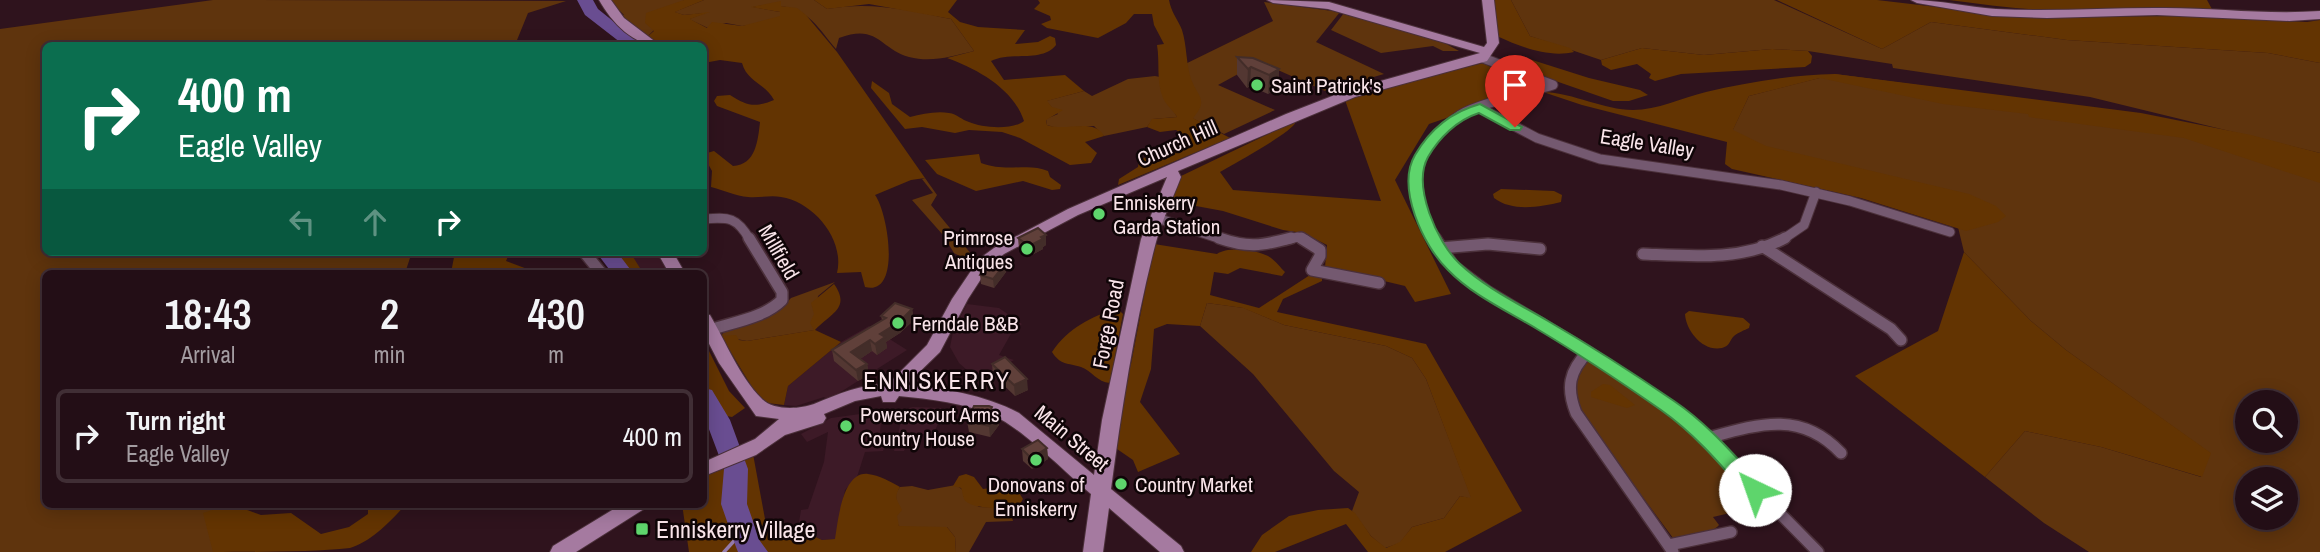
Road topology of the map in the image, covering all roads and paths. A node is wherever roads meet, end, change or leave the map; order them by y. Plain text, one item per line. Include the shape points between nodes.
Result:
1 (605, 0) edge
2 (1273, 0) edge
3 (1488, 0) edge
4 (1917, 0) edge
5 (2320, 15) edge
6 (649, 42) edge
7 (1486, 55) junction
8 (1524, 74) junction
9 (1529, 94) junction
10 (1480, 108) junction
11 (1170, 170) junction
12 (1816, 192) junction
13 (1157, 218) junction
14 (707, 219) edge
15 (1950, 232) dead end
16 (1762, 246) junction
17 (1440, 248) junction
18 (1540, 249) dead end
19 (1643, 254) dead end
20 (587, 256) edge
21 (599, 270) edge
22 (1379, 283) dead end
23 (707, 325) edge
24 (1901, 340) dead end
25 (1588, 352) junction
26 (891, 394) junction
27 (786, 422) junction
28 (1708, 438) junction
29 (1841, 453) dead end
30 (707, 468) edge
31 (1101, 492) junction
32 (631, 508) edge
33 (1731, 532) dead end
34 (1671, 549) edge
35 (561, 552) edge
36 (1093, 552) edge
37 (1174, 552) edge
38 (1818, 552) edge

1 - 6 main road via 621,22
2 - 7 main road via 1329,6
3 - 7 main road via 1493,43
4 - 5 main road via 1992,12
7 - 8 street
7 - 11 main road, Church Hill via 1350,93
8 - 9 street via 1534,88
8 - 9 street via 1553,85
9 - 10 street
10 - 12 street, Eagle Valley via 1537,138 1600,159
10 - 17 street via 1446,125 1417,164 1414,188
11 - 13 main road, Forge Road via 1174,177
11 - 26 main road, Church Hill via 1073,212 984,262 934,348
12 - 15 street, Eagle Valley
12 - 16 street via 1809,219 1799,232
13 - 22 street via 1264,246 1290,238 1308,240 1320,250 1312,270
13 - 31 main road, Forge Road via 1141,273
14 - 23 street, Millfield via 725,217 741,224 782,292 782,300 774,308
16 - 19 street via 1708,257
16 - 24 street via 1891,329
17 - 18 street via 1488,244
17 - 25 street via 1453,267 1488,292
20 - 21 street
23 - 27 main road via 766,418
25 - 28 street
25 - 34 street via 1576,362 1569,400
26 - 27 main road, Main Street via 793,428
26 - 31 main road, Main Street via 978,403 1003,412
27 - 30 main road, Main Street via 756,446
28 - 29 street via 1784,423 1820,434 1833,441
28 - 38 street
31 - 36 main road, Forge Road
31 - 37 main road, Main Street
32 - 35 main road
33 - 34 street

